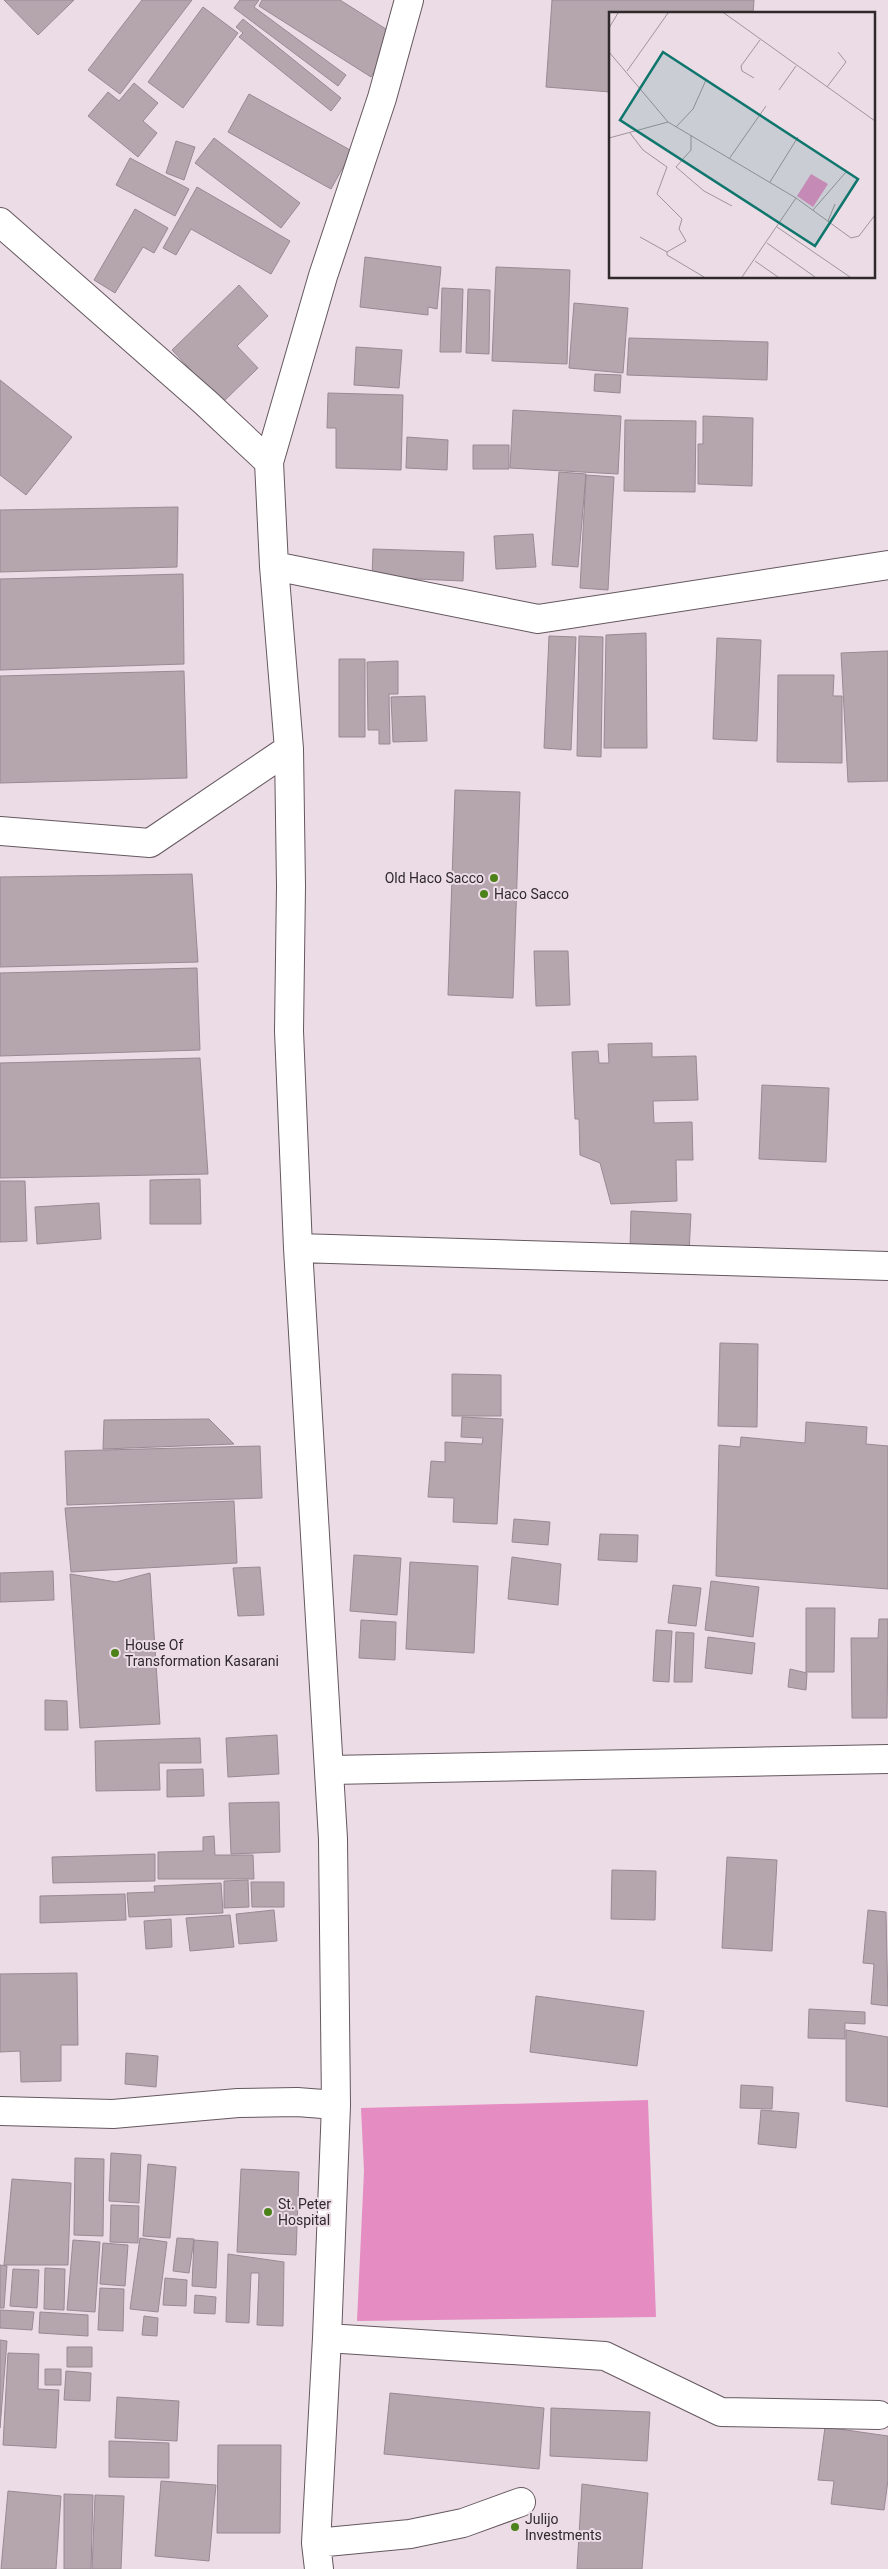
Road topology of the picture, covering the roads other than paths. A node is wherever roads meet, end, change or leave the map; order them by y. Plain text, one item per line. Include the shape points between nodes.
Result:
1 (408, 0) edge
2 (0, 222) edge
3 (269, 462) junction
4 (888, 565) edge
5 (274, 566) junction
6 (289, 749) junction
7 (0, 831) edge
8 (298, 1248) junction
9 (888, 1266) edge
10 (888, 1759) edge
11 (330, 1770) junction
12 (336, 2105) junction
13 (0, 2111) edge
14 (327, 2338) junction
15 (879, 2415) dead end
16 (521, 2502) dead end
17 (317, 2556) edge

1 - 3 street via 382,98 323,276
2 - 3 street via 206,402
3 - 5 street
4 - 5 street via 538,619
5 - 6 street
6 - 7 street via 150,843
6 - 8 street via 289,1031
8 - 9 street
8 - 11 street
10 - 11 street
11 - 12 street
12 - 13 street via 238,2103 113,2114
12 - 14 street
14 - 15 street via 605,2356 721,2412
14 - 17 street
16 - 17 street via 463,2523 372,2539

